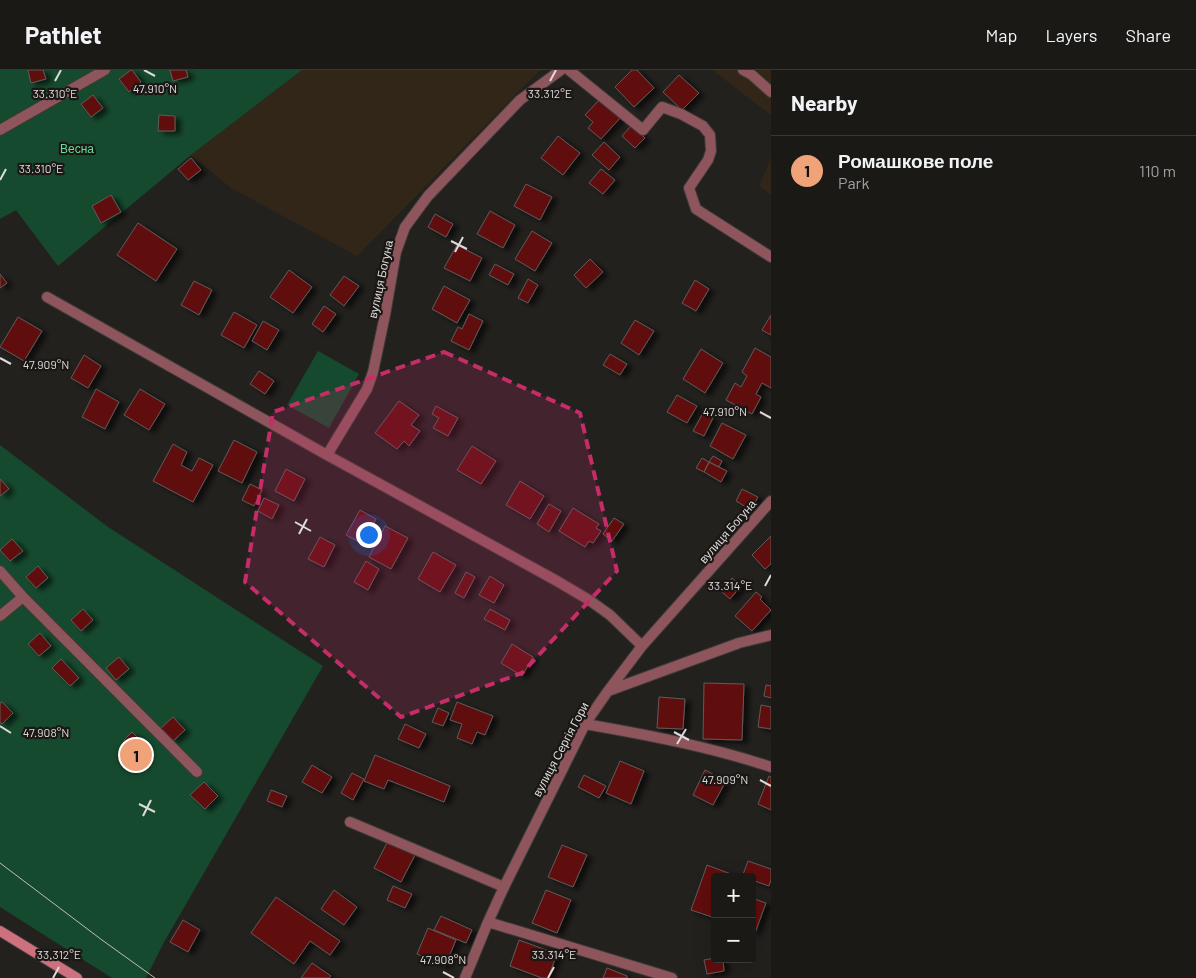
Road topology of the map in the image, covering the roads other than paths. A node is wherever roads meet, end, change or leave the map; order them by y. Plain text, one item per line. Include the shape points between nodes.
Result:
1 (105, 70) edge
2 (561, 70) edge
3 (569, 70) edge
4 (743, 70) edge
5 (771, 92) edge
6 (0, 130) edge
7 (771, 257) edge
8 (47, 297) dead end
9 (326, 455) junction
10 (771, 501) edge
11 (0, 571) edge
12 (23, 597) junction
13 (0, 616) edge
14 (771, 635) edge
15 (642, 646) junction
16 (608, 691) junction
17 (585, 724) junction
18 (771, 767) edge
19 (197, 772) dead end
20 (350, 822) dead end
21 (504, 887) junction
22 (488, 922) junction
23 (0, 931) edge
24 (77, 978) edge
25 (465, 978) edge
26 (672, 978) edge

1 - 6 street
2 - 9 street, вулиця Богуна via 520,100 428,196 405,227 396,252 373,372 367,388
3 - 7 street via 643,130 662,106 703,126 710,135 712,151 689,188 696,208
4 - 5 street
8 - 9 street
9 - 15 street via 558,581 610,615
10 - 15 street, вулиця Богуна
11 - 12 street
12 - 13 street
12 - 19 street
14 - 16 street via 739,643
15 - 16 street, вулиця Богуна
16 - 17 street, вулиця Сергія Гори
17 - 18 street via 744,758
17 - 21 street, вулиця Сергія Гори
20 - 21 street
21 - 22 street, вулиця Сергія Гори
22 - 25 street, вулиця Сергія Гори
22 - 26 street
23 - 24 main road

